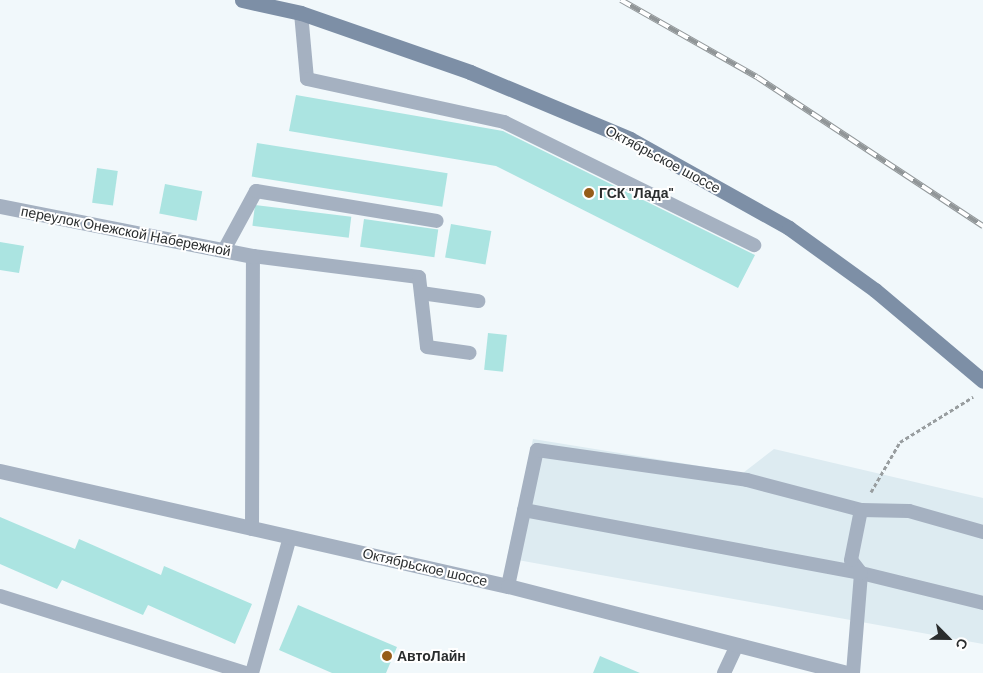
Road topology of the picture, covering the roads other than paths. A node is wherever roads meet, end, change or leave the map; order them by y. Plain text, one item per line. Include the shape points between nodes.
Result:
1 (242, 0) edge
2 (301, 13) junction
3 (0, 206) edge
4 (437, 221) dead end
5 (754, 245) dead end
6 (224, 250) junction
7 (253, 256) junction
8 (420, 293) junction
9 (478, 300) dead end
10 (470, 353) dead end
11 (983, 382) edge
12 (0, 470) edge
13 (524, 510) junction
14 (861, 510) junction
15 (252, 529) junction
16 (983, 532) edge
17 (290, 537) junction
18 (861, 573) junction
19 (508, 586) junction
20 (0, 596) edge
21 (983, 603) edge
22 (737, 645) junction
23 (823, 670) edge
24 (245, 673) edge
25 (252, 673) edge
26 (724, 673) edge
27 (847, 673) edge
28 (853, 673) edge

1 - 2 main road, Октябрьское шоссе
2 - 5 lane via 307,79 504,122
2 - 11 main road, Октябрьское шоссе via 470,72 630,139 788,228 875,290
3 - 6 street, переулок Онежской Набережной
4 - 6 lane via 256,191
6 - 7 street, переулок Онежской Набережной
7 - 8 lane via 419,277
7 - 15 lane
8 - 9 lane
8 - 10 lane via 427,347
12 - 15 street, Октябрьское шоссе
13 - 14 lane via 537,450 748,480
13 - 18 lane
13 - 19 lane
14 - 16 lane via 909,511
14 - 18 lane via 851,560
15 - 17 street, Октябрьское шоссе
17 - 19 street, Октябрьское шоссе
17 - 25 lane
18 - 21 lane
18 - 28 lane
19 - 22 street, Октябрьское шоссе
20 - 24 lane
22 - 23 street, Октябрьское шоссе
22 - 26 lane
23 - 27 street, Октябрьское шоссе

